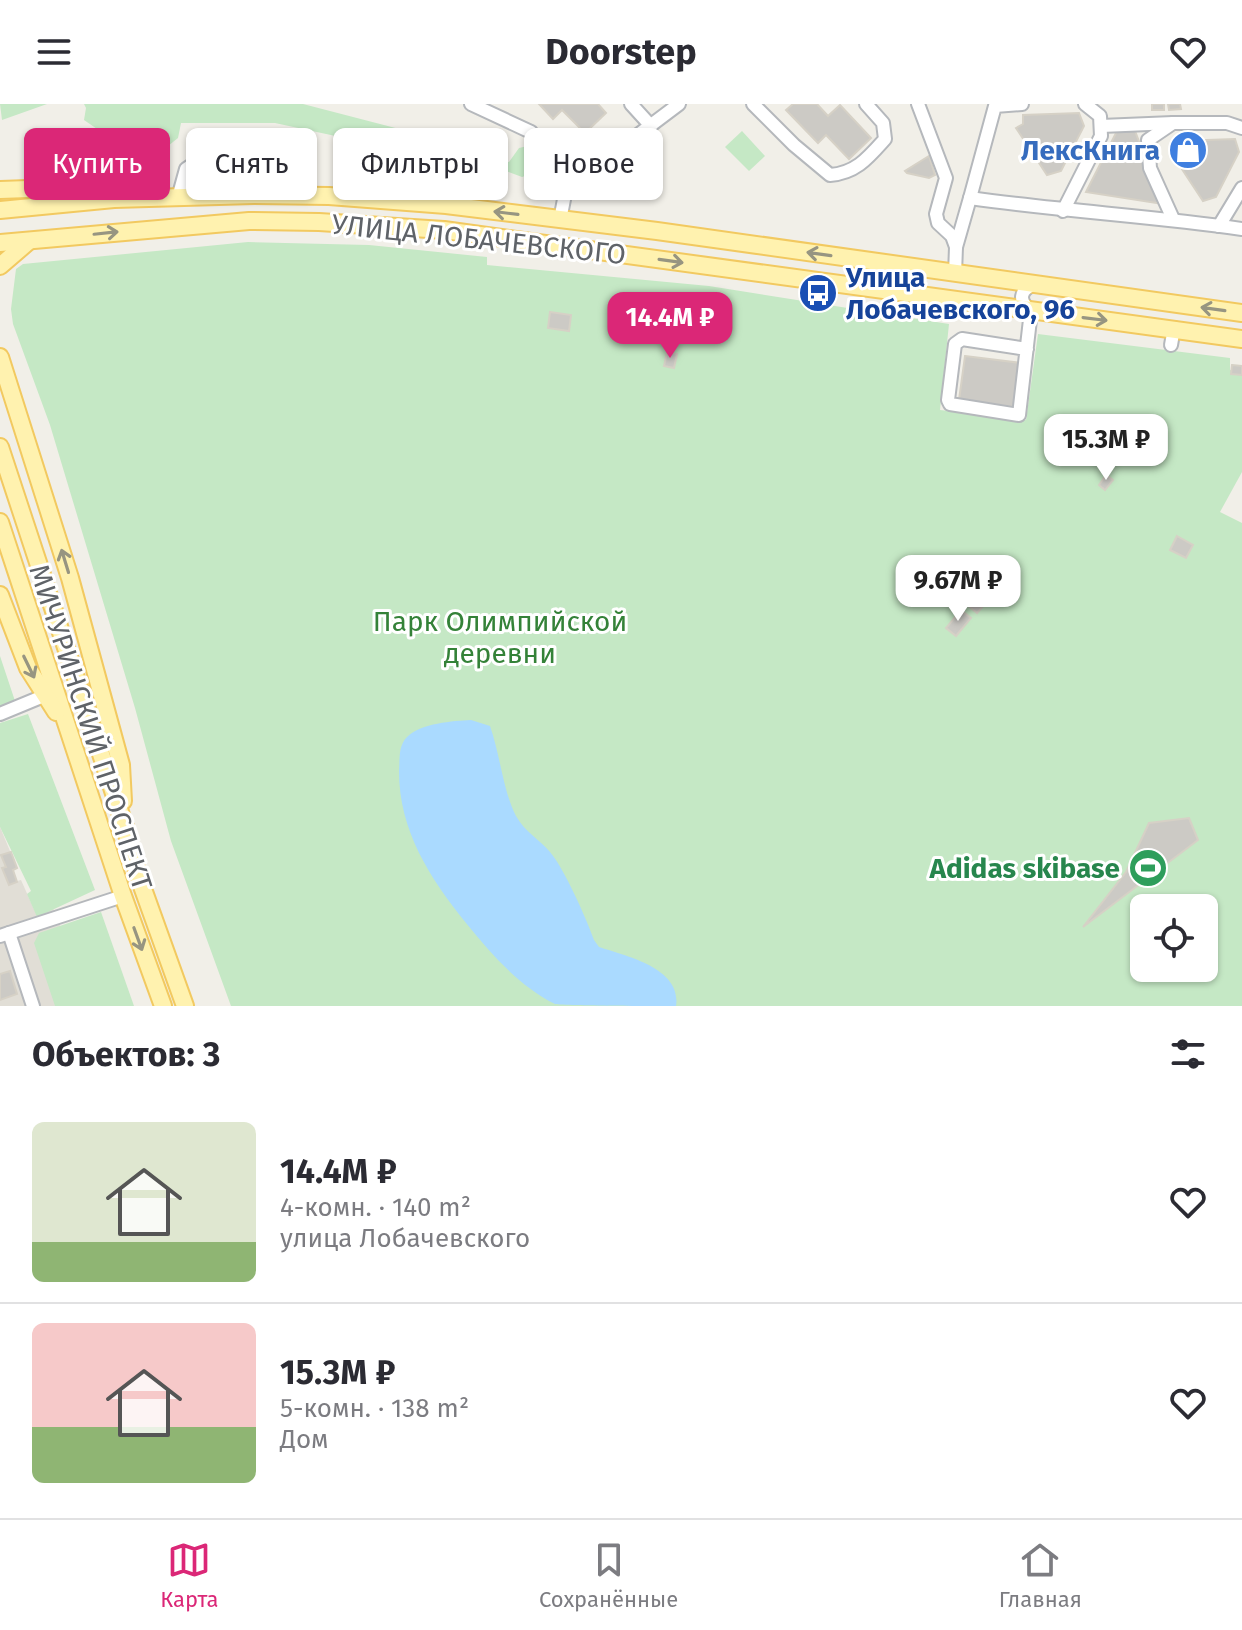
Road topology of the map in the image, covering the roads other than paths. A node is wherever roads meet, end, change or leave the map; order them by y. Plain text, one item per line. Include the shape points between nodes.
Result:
1 (631, 104) edge
2 (679, 104) edge
3 (753, 104) edge
4 (866, 104) edge
5 (918, 104) edge
6 (1022, 104) edge
7 (1085, 104) edge
8 (478, 105) edge
9 (1173, 123) junction
10 (651, 126) junction
11 (1101, 126) junction
12 (524, 128) edge
13 (648, 128) edge
14 (1242, 128) edge
15 (186, 169) edge
16 (1242, 188) edge
17 (24, 189) edge
18 (0, 190) edge
19 (317, 196) edge
20 (170, 198) edge
21 (178, 198) junction
22 (186, 198) edge
23 (970, 198) junction
24 (104, 200) edge
25 (564, 200) edge
26 (0, 210) edge
27 (1063, 211) junction
28 (1173, 219) junction
29 (560, 220) junction
30 (1219, 226) junction
31 (1242, 229) edge
32 (29, 241) junction
33 (0, 243) edge
34 (956, 247) junction
35 (0, 266) edge
36 (955, 274) junction
37 (1035, 284) junction
38 (1031, 311) junction
39 (1242, 313) edge
40 (1242, 339) edge
41 (1027, 349) junction
42 (0, 357) edge
43 (0, 447) edge
44 (0, 522) edge
45 (0, 595) edge
46 (46, 695) junction
47 (0, 714) edge
48 (69, 733) junction
49 (125, 827) junction
50 (123, 896) junction
51 (5, 935) edge
52 (33, 1006) edge
53 (163, 1006) edge
54 (185, 1006) edge

1 - 10 street
2 - 10 street
3 - 4 street via 830,175 860,166 885,139 883,123
5 - 34 street via 946,178 938,223
6 - 23 street via 995,106
7 - 11 street via 1100,116
8 - 12 street
9 - 11 street
9 - 14 street
9 - 28 street via 1148,140 1150,168
10 - 13 street
11 - 27 street via 1101,136
15 - 21 street
16 - 30 street
17 - 18 main road
29 -> 19 main road, УЛИЦА ЛОБАЧЕВСКОГО
20 - 21 main road, УЛИЦА ЛОБАЧЕВСКОГО
21 - 22 main road, УЛИЦА ЛОБАЧЕВСКОГО
23 - 27 street
23 - 34 street
24 - 26 main road, УЛИЦА ЛОБАЧЕВСКОГО
25 - 29 street
27 - 28 street
28 - 30 street
36 -> 29 main road, УЛИЦА ЛОБАЧЕВСКОГО
30 - 31 street
32 - 33 main road, УЛИЦА ЛОБАЧЕВСКОГО
32 - 35 main road
32 -> 38 main road, УЛИЦА ЛОБАЧЕВСКОГО via 249,221 431,229
34 - 36 street
36 - 37 main road, УЛИЦА ЛОБАЧЕВСКОГО
37 - 38 street via 1021,296
39 -> 37 main road, УЛИЦА ЛОБАЧЕВСКОГО
38 -> 40 main road, УЛИЦА ЛОБАЧЕВСКОГО via 1173,337
38 - 41 street
41 - 41 street via 962,339 955,344 950,404 1019,415
49 -> 42 main road via 121,765 70,578
43 - 49 main road, МИЧУРИНСКИЙ ПРОСПЕКТ
44 - 48 main road, МИЧУРИНСКИЙ ПРОСПЕКТ
45 -> 46 main road via 28,668
46 - 47 street
46 - 48 main road
48 - 50 main road, МИЧУРИНСКИЙ ПРОСПЕКТ
49 - 54 main road, МИЧУРИНСКИЙ ПРОСПЕКТ
50 - 51 street
50 -> 53 main road, МИЧУРИНСКИЙ ПРОСПЕКТ
51 - 52 street

